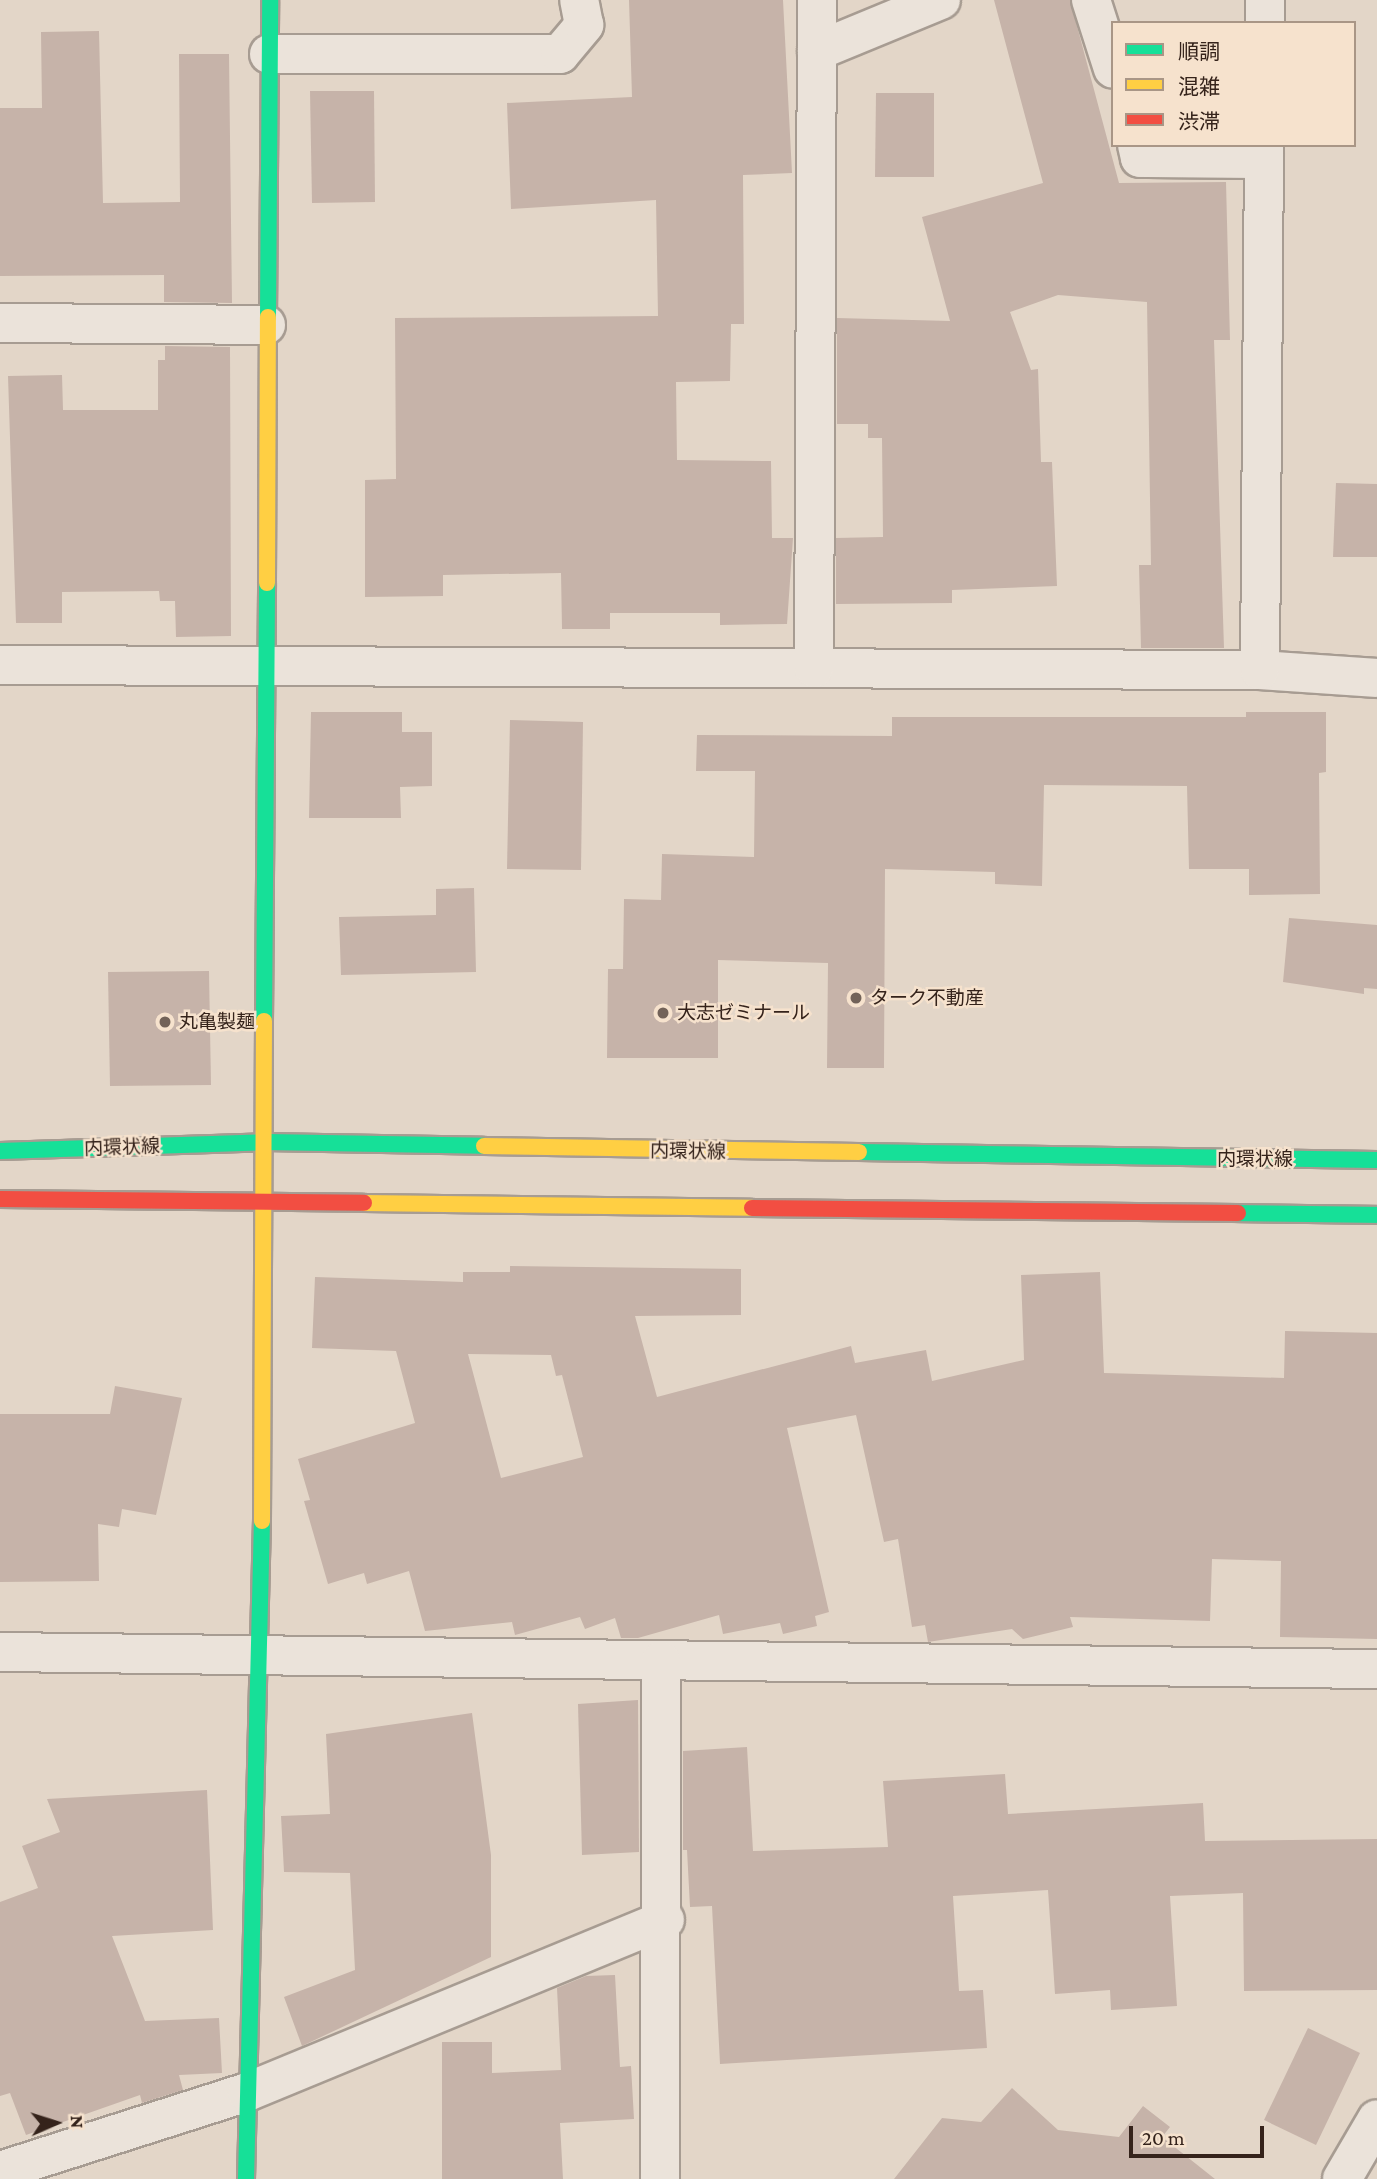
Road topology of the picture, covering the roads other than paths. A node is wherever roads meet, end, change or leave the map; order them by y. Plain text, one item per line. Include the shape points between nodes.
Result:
1 (270, 0) edge
2 (579, 0) edge
3 (817, 0) edge
4 (941, 0) edge
5 (1091, 0) edge
6 (1265, 0) edge
7 (1265, 21) edge
8 (817, 51) junction
9 (269, 54) junction
10 (1111, 63) edge
11 (1137, 147) edge
12 (1264, 152) edge
13 (0, 323) edge
14 (266, 324) junction
15 (270, 664) junction
16 (0, 665) edge
17 (814, 668) junction
18 (1260, 670) junction
19 (1377, 678) edge
20 (265, 1142) junction
21 (0, 1151) edge
22 (1377, 1160) edge
23 (0, 1199) edge
24 (263, 1203) junction
25 (1377, 1215) edge
26 (0, 1651) edge
27 (261, 1655) junction
28 (661, 1661) junction
29 (1377, 1669) edge
30 (665, 1920) junction
31 (247, 2092) junction
32 (1377, 2119) edge
33 (0, 2171) edge
34 (246, 2179) edge
35 (660, 2179) edge
36 (1342, 2179) edge

1 - 9 street
2 - 9 street via 584,25 560,54
3 - 8 street
4 - 8 street
5 - 10 street
6 - 7 street
8 - 17 street
9 - 14 street
11 - 12 street via 1140,158
12 - 18 street
13 - 14 street
14 - 15 street
15 - 16 street
15 - 17 street
15 - 20 street
17 - 18 street
18 - 19 street
20 - 21 street, 内環状線
20 - 22 street, 内環状線
20 - 24 street
23 - 24 street
24 - 25 street
24 - 27 street
26 - 27 street
27 - 28 street
27 - 31 street
28 - 29 street
28 - 30 street
30 - 31 street
30 - 35 street
31 - 33 street
31 - 34 street
32 - 36 street

